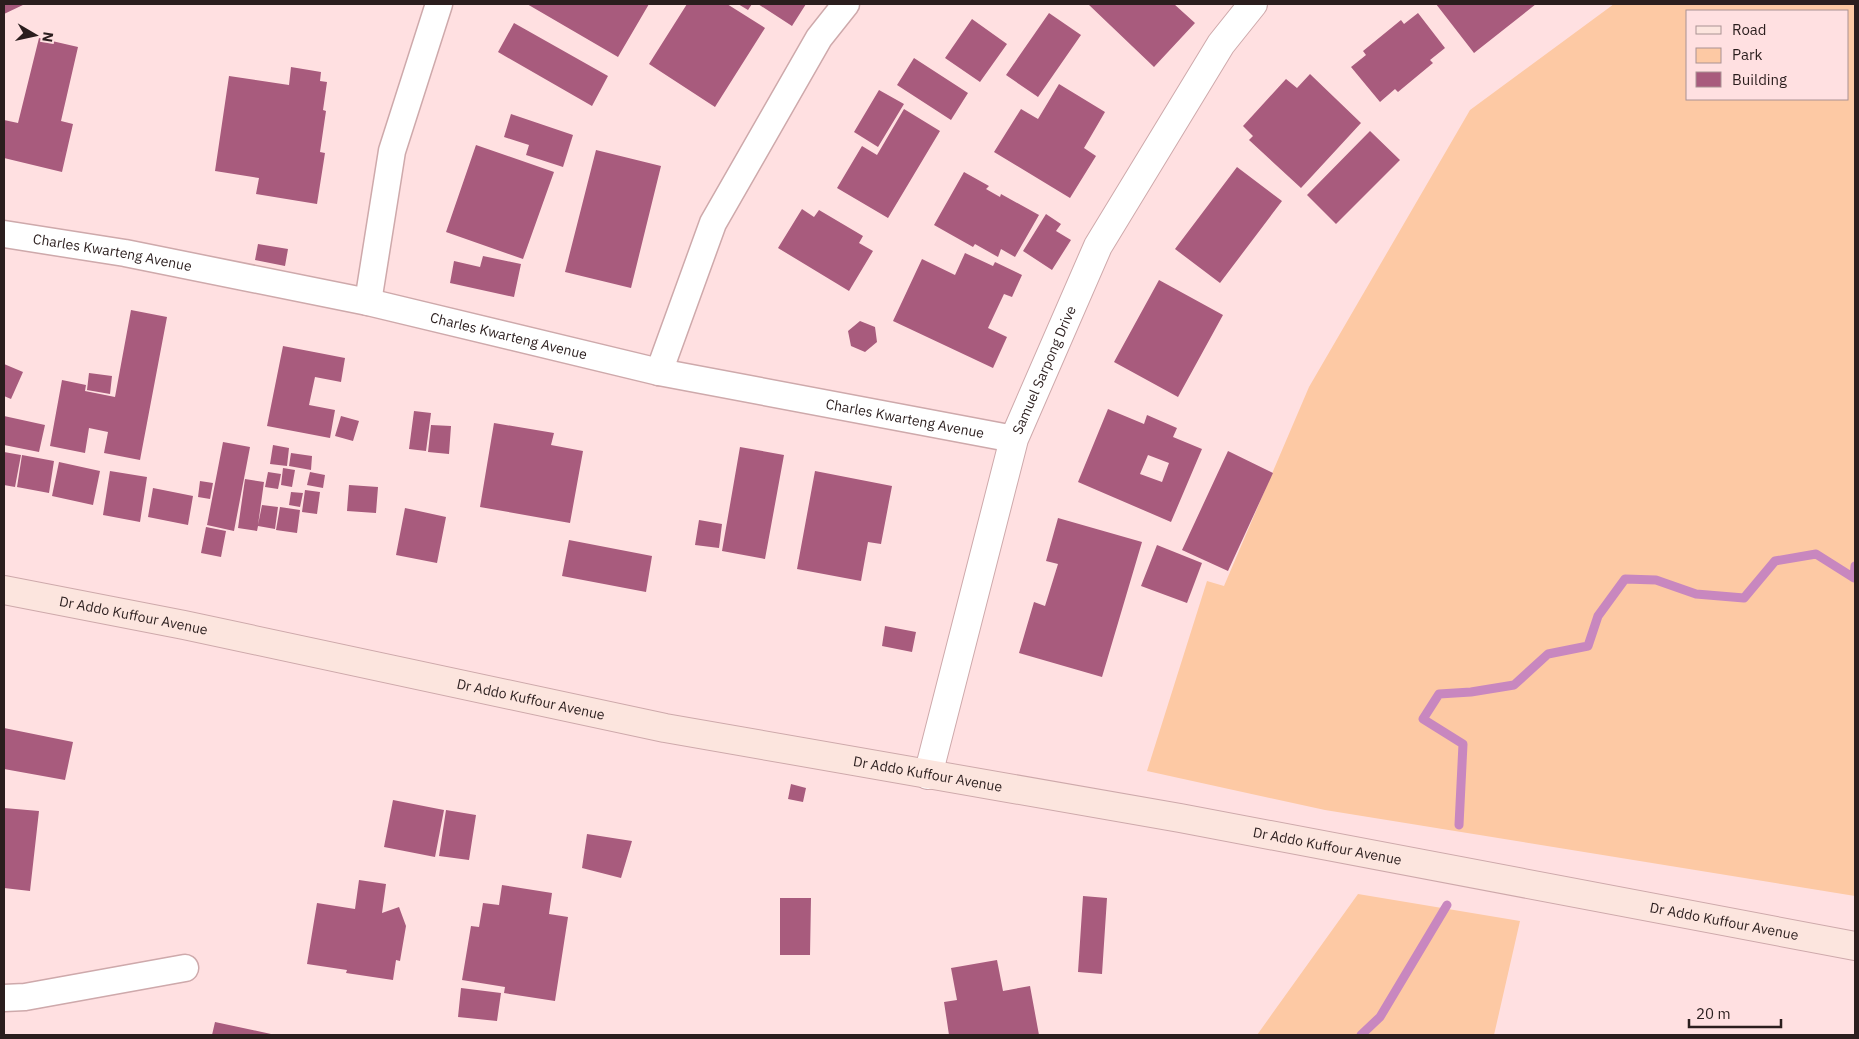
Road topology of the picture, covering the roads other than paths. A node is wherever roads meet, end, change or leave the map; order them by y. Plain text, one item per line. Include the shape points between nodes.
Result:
1 (439, 4) edge
2 (846, 4) edge
3 (1253, 4) edge
4 (4, 234) edge
5 (368, 302) junction
6 (659, 372) junction
7 (1014, 439) junction
8 (4, 590) edge
9 (928, 775) junction
10 (1855, 946) edge
11 (185, 968) dead end
12 (4, 998) edge

1 - 5 street via 392,151
2 - 6 street via 819,38 713,223
3 - 7 street, Samuel Sarpong Drive via 1222,44 1098,246
4 - 5 street, Charles Kwarteng Avenue via 125,253
5 - 6 street, Charles Kwarteng Avenue
6 - 7 street, Charles Kwarteng Avenue
7 - 9 street, Samuel Sarpong Drive
8 - 9 main road, Dr Addo Kuffour Avenue via 184,625 665,728
9 - 10 main road, Dr Addo Kuffour Avenue via 1180,818
11 - 12 street

